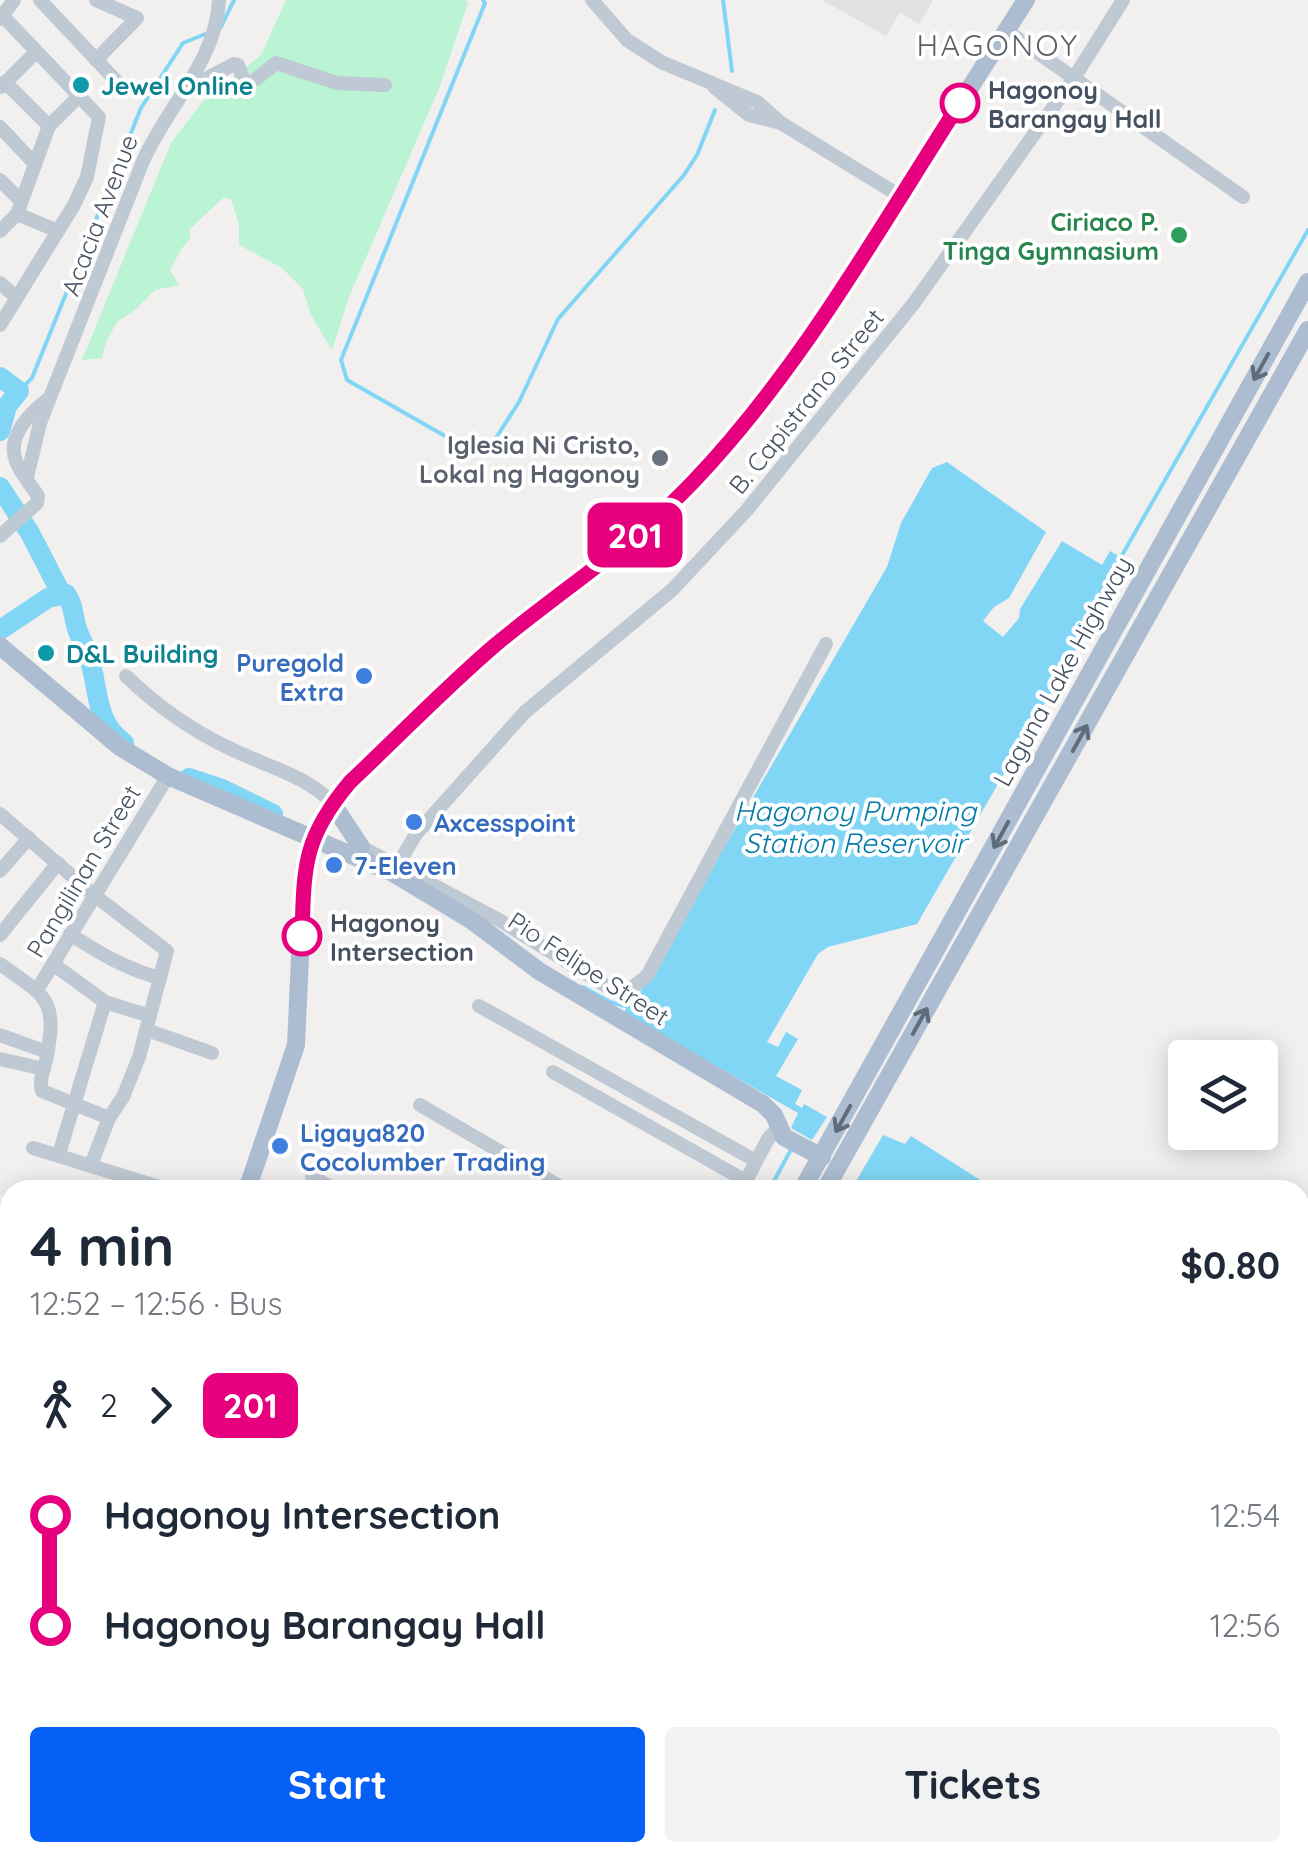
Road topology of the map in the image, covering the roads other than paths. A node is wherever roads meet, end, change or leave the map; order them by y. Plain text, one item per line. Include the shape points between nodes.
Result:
1 (14, 0) edge
2 (40, 0) edge
3 (96, 0) edge
4 (219, 0) edge
5 (592, 0) edge
6 (1026, 0) edge
7 (1124, 0) edge
8 (1, 16) edge
9 (1007, 31) junction
10 (36, 52) junction
11 (96, 60) junction
12 (1074, 78) junction
13 (120, 84) dead end
14 (2, 85) edge
15 (386, 85) dead end
16 (184, 91) junction
17 (79, 96) junction
18 (49, 126) junction
19 (0, 127) edge
20 (35, 164) junction
21 (0, 180) edge
22 (900, 196) junction
23 (1243, 197) dead end
24 (18, 207) junction
25 (0, 230) edge
26 (58, 231) junction
27 (1308, 282) edge
28 (0, 283) edge
29 (16, 297) junction
30 (0, 326) edge
31 (1308, 330) edge
32 (4, 533) edge
33 (826, 644) dead end
34 (1, 650) edge
35 (126, 676) dead end
36 (168, 776) junction
37 (0, 814) edge
38 (323, 822) junction
39 (283, 825) junction
40 (29, 838) junction
41 (361, 848) joint
42 (306, 860) junction
43 (58, 863) junction
44 (395, 869) junction
45 (0, 871) edge
46 (94, 895) junction
47 (70, 934) junction
48 (0, 935) edge
49 (545, 962) junction
50 (0, 964) edge
51 (53, 964) junction
52 (160, 978) junction
53 (37, 990) junction
54 (106, 1002) junction
55 (480, 1006) dead end
56 (148, 1023) junction
57 (0, 1035) edge
58 (47, 1052) junction
59 (212, 1053) dead end
60 (0, 1059) edge
61 (44, 1070) junction
62 (554, 1072) dead end
63 (73, 1104) junction
64 (420, 1105) dead end
65 (109, 1118) junction
66 (781, 1133) junction
67 (32, 1148) dead end
68 (59, 1154) junction
69 (815, 1154) junction
70 (756, 1161) junction
71 (92, 1165) junction
72 (312, 1177) dead end
73 (138, 1180) edge
74 (249, 1180) edge
75 (318, 1180) edge
76 (549, 1180) edge
77 (734, 1180) edge
78 (747, 1180) edge
79 (806, 1180) edge
80 (831, 1180) edge

1 - 8 street
2 - 11 street
3 - 11 street via 137,18
4 - 16 street, Acacia Avenue via 214,36
5 - 22 street via 627,40 661,62
6 - 9 main road
7 - 12 street, B. Capistrano Street
8 - 10 street
9 - 12 street
9 - 22 main road
10 - 14 street
10 - 17 street
11 - 13 street
12 - 23 street
12 - 44 street, B. Capistrano Street via 914,304 747,510 672,590 525,712 416,834
14 - 18 street
15 - 16 street via 337,83 276,64 246,87 234,64
16 - 32 street, Acacia Avenue via 155,132 50,397 23,420 15,460 38,496 34,510
17 - 18 street
17 - 26 street via 99,117 87,176
18 - 20 street
19 - 20 street
20 - 24 street
21 - 24 street
22 - 38 main road via 800,352 694,481 496,646 350,782
24 - 25 street
24 - 26 street
26 - 29 street
27 -> 69 main road, Laguna Lake Highway
28 - 29 street
29 - 30 street
80 -> 31 main road, Laguna Lake Highway
33 - 49 street via 648,976 629,990 613,990
34 - 36 main road, Pio Felipe Street via 120,747
35 - 38 street via 166,713 322,792
36 - 39 main road, Pio Felipe Street
36 - 46 street, Pangilinan Street
37 - 40 street
38 - 39 main road, Pio Felipe Street
38 - 41 main road
38 - 42 main road
38 - 44 main road, Pio Felipe Street
39 - 42 main road
40 - 43 street
40 - 45 street
41 - 44 street
42 - 74 main road via 296,1044
43 - 46 street
43 - 48 street
44 - 49 main road, Pio Felipe Street
46 - 47 street, Pangilinan Street
46 - 52 street via 167,951
47 - 51 street, Pangilinan Street
47 - 52 street via 136,972
49 - 66 main road, Pio Felipe Street via 763,1104
50 - 53 street
51 - 53 street, Pangilinan Street
51 - 54 street
52 - 56 street
53 - 58 street via 52,1017
54 - 56 street
54 - 63 street
55 - 70 street
56 - 59 street
56 - 65 street
57 - 58 street
58 - 61 street
60 - 61 street
61 - 63 street via 42,1091
62 - 77 street
63 - 65 street
63 - 68 street
64 - 76 street
65 - 71 street
66 - 69 main road, Pio Felipe Street
66 - 70 street
67 - 68 street
68 - 71 street
69 - 79 main road, Laguna Lake Highway
70 - 78 street
71 - 73 street
72 - 75 street

